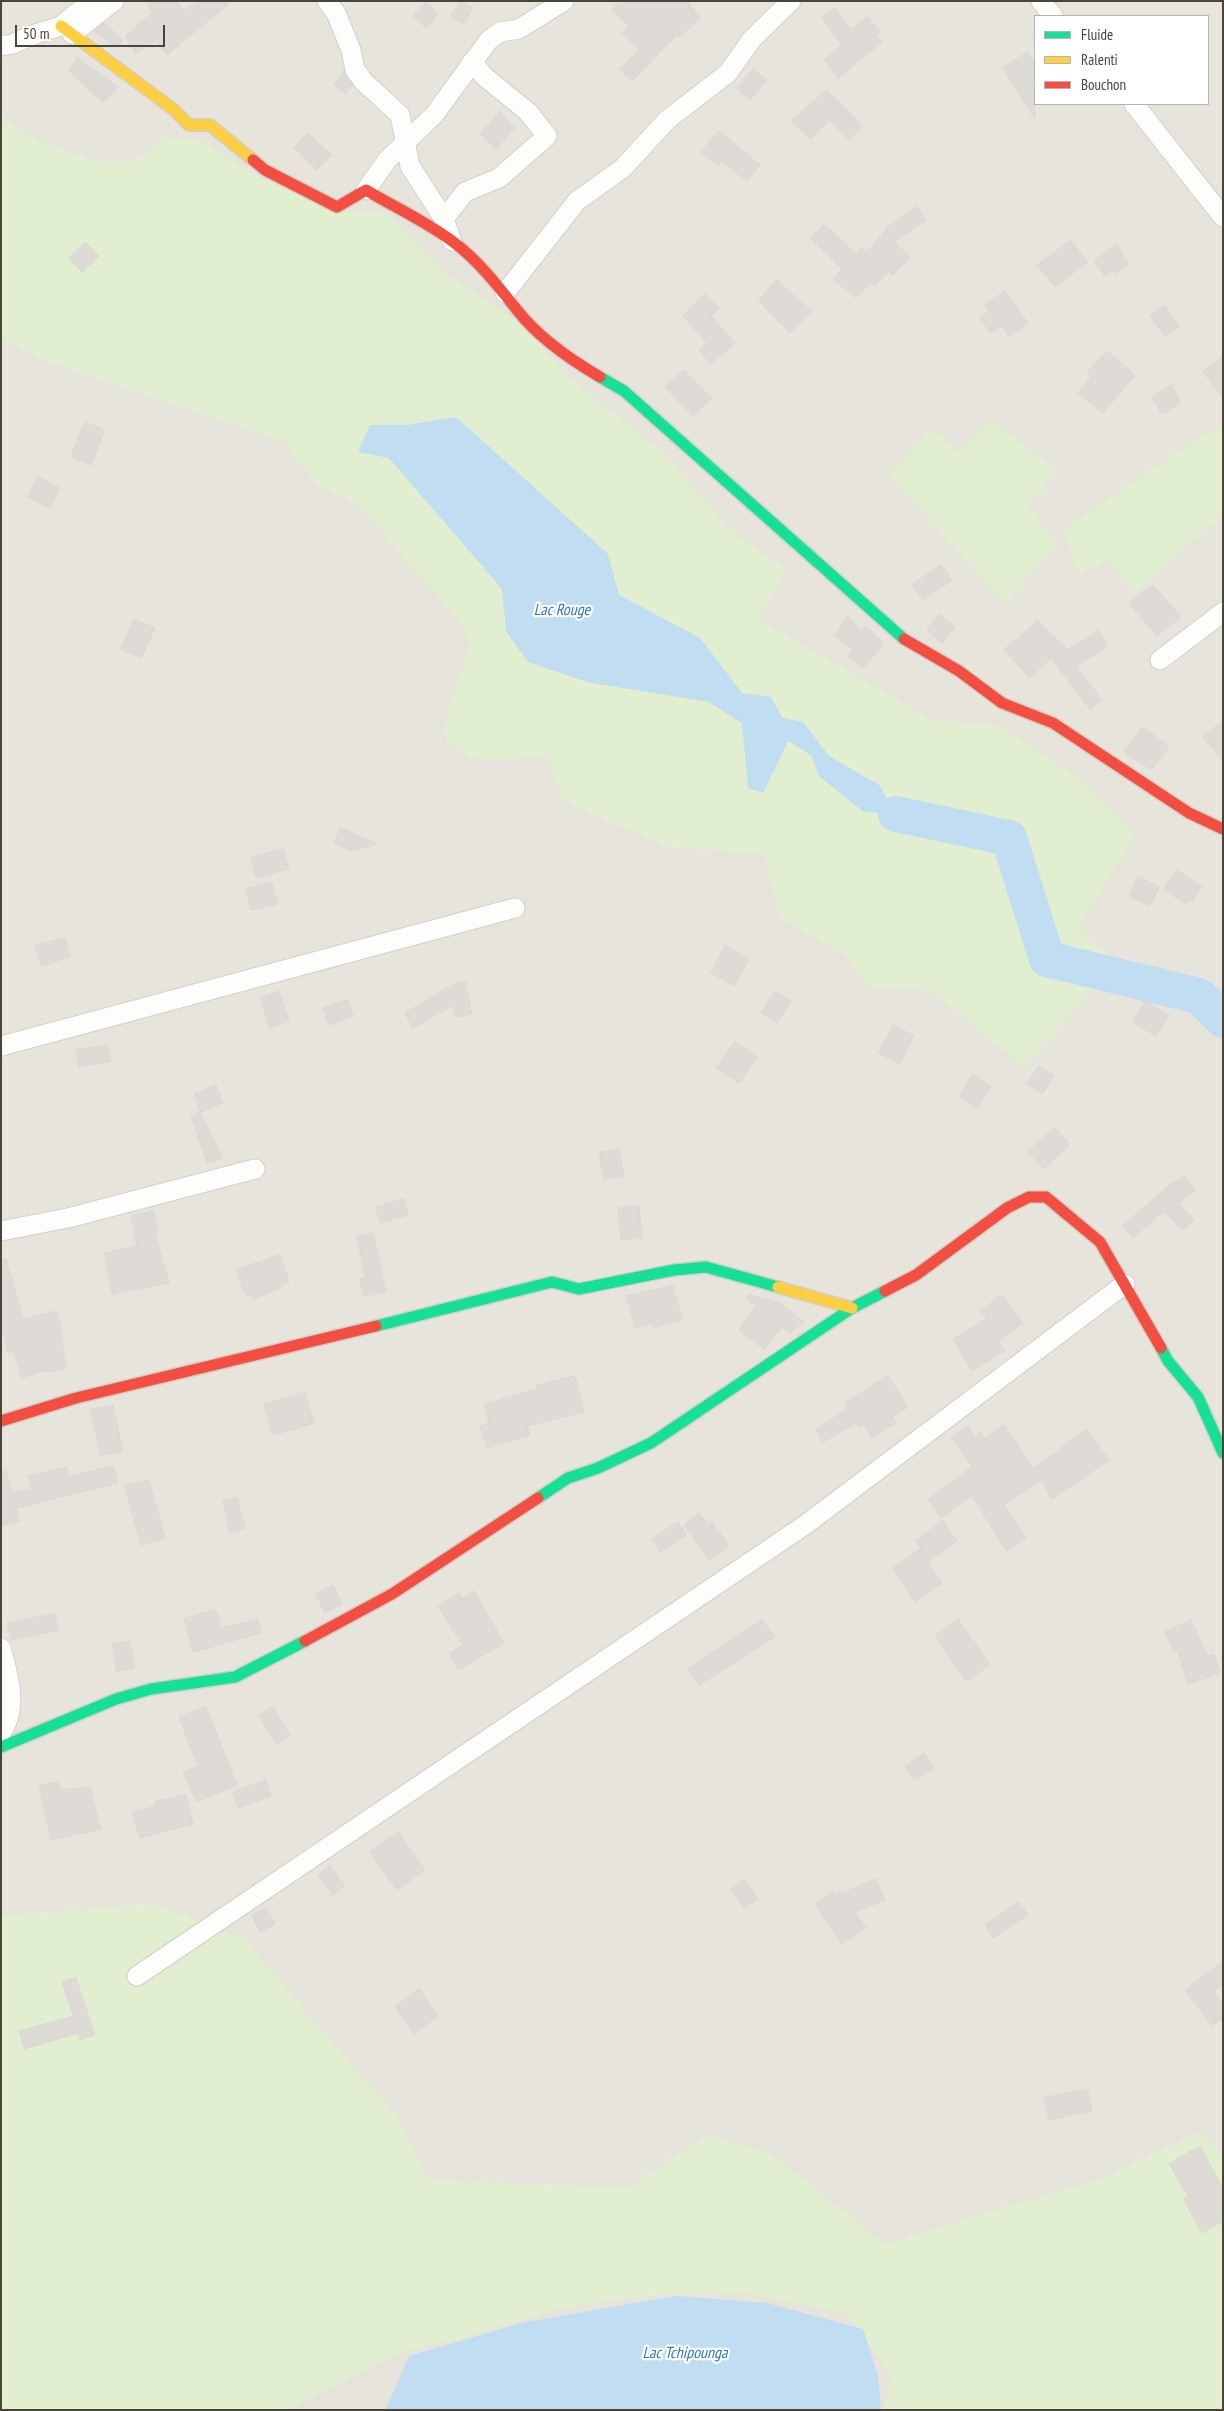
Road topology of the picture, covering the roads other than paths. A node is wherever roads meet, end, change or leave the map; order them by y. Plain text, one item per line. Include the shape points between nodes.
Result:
1 (95, 1) edge
2 (114, 1) edge
3 (328, 1) edge
4 (564, 1) edge
5 (790, 1) edge
6 (1041, 1) edge
7 (1052, 15) edge
8 (67, 30) junction
9 (1, 46) edge
10 (472, 62) junction
11 (1135, 105) edge
12 (404, 143) junction
13 (366, 190) junction
14 (1223, 218) edge
15 (444, 219) junction
16 (452, 241) junction
17 (505, 293) junction
18 (1223, 612) edge
19 (1160, 660) dead end
20 (1223, 829) edge
21 (514, 908) dead end
22 (1, 1046) edge
23 (255, 1170) dead end
24 (1, 1231) edge
25 (1125, 1284) junction
26 (852, 1308) junction
27 (1, 1422) edge
28 (1223, 1453) edge
29 (1, 1648) edge
30 (1, 1733) edge
31 (1, 1747) edge
32 (137, 1976) dead end

1 - 8 street via 75,14
2 - 8 street
3 - 12 street via 351,50 355,70 400,115
4 - 10 street via 518,29 500,32 489,40
5 - 17 street via 752,39 728,73 667,120 623,168 577,201
6 - 7 street
8 - 9 street via 35,34
8 - 13 street via 190,125 210,124 264,170 337,206
10 - 12 street via 434,115
10 - 15 street via 485,77 528,112 547,136 500,178 465,192
11 - 14 street
12 - 13 street
12 - 15 street via 410,166
13 - 16 street
15 - 16 street
16 - 17 street
17 - 20 street via 517,312 540,334 584,368 624,391 900,637 959,671 1002,703 1053,723 1189,813
18 - 19 street
21 - 22 street
23 - 24 street via 68,1218
25 - 26 street via 1100,1242 1078,1221 1046,1197 1029,1198 1007,1208 916,1275
25 - 28 street via 1168,1360 1198,1397
25 - 32 street via 805,1525
26 - 27 street via 706,1267 674,1270 579,1289 552,1282 76,1398
26 - 31 street via 651,1444 568,1478 392,1594 266,1662 235,1676 151,1689 116,1700
29 - 30 street via 11,1687 9,1710

